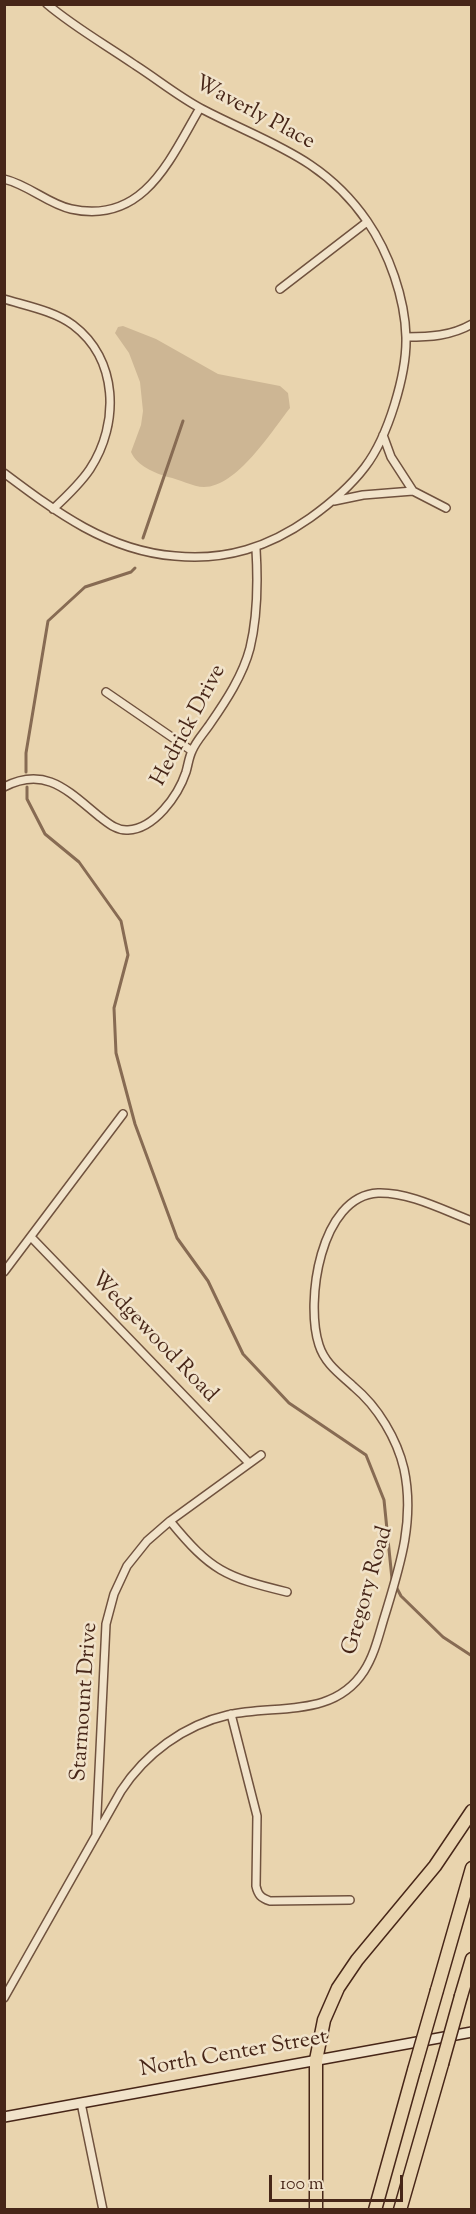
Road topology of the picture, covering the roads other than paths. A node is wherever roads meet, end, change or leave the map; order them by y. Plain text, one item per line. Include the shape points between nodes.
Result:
1 (47, 4) edge
2 (200, 108) junction
3 (4, 179) edge
4 (367, 222) junction
5 (280, 289) dead end
6 (4, 299) edge
7 (471, 324) edge
8 (406, 337) junction
9 (383, 435) junction
10 (4, 473) edge
11 (412, 491) junction
12 (334, 501) junction
13 (446, 508) dead end
14 (54, 509) junction
15 (256, 549) junction
16 (106, 692) dead end
17 (192, 751) junction
18 (4, 787) edge
19 (123, 1114) dead end
20 (471, 1221) edge
21 (31, 1237) junction
22 (4, 1272) edge
23 (261, 1455) dead end
24 (249, 1463) junction
25 (170, 1521) junction
26 (287, 1592) dead end
27 (231, 1714) junction
28 (471, 1811) edge
29 (96, 1838) junction
30 (471, 1868) edge
31 (350, 1900) dead end
32 (471, 1959) edge
33 (4, 1998) edge
34 (471, 2032) edge
35 (316, 2060) junction
36 (81, 2103) junction
37 (4, 2117) edge
38 (103, 2210) edge
39 (315, 2210) edge
40 (375, 2210) edge
41 (400, 2210) edge

1 - 2 street, Waverly Place
2 - 3 street via 151,186 134,200 114,208 93,212 71,209
2 - 4 street, Waverly Place via 296,154 339,188
4 - 5 street
4 - 8 street, Waverly Place via 386,253 398,287
6 - 14 street via 71,324 102,357 109,380 110,410 104,441 90,469
7 - 8 street via 435,337
8 - 9 street, Waverly Place via 401,377
9 - 11 street via 391,457
9 - 12 street, Waverly Place via 366,466
10 - 14 street
11 - 12 street
11 - 13 street
12 - 15 street via 297,528
14 - 15 street via 93,533 136,550 176,557
15 - 17 street, Hedrick Drive via 258,585 249,650 224,704
16 - 17 street
17 - 18 street, Hedrick Drive via 175,795 141,829 125,831 110,825 50,781 33,778
19 - 21 street
20 - 27 street, Gregory Road via 394,1194 377,1193 360,1198 336,1222 322,1251 315,1282 313,1314 319,1346 334,1369 376,1411 393,1438 409,1499 408,1531 374,1650 364,1672 347,1690 326,1702 302,1708
21 - 22 street
21 - 24 street, Wedgewood Road
23 - 24 street, Starmount Drive
24 - 25 street, Starmount Drive
25 - 26 street via 207,1562 228,1575
25 - 29 street, Starmount Drive via 147,1541 128,1566 114,1594 106,1624
27 - 29 street, Gregory Road via 197,1726 149,1756 133,1772
27 - 31 street via 257,1816 258,1894 270,1901
28 - 35 highway via 435,1866 338,1988 324,2020
29 - 33 street, Gregory Road
30 - 40 highway, bridge
32 - 41 highway, bridge
34 - 35 main road, North Center Street
35 - 36 main road, North Center Street
35 - 39 highway
36 - 37 main road, North Center Street
36 - 38 street

